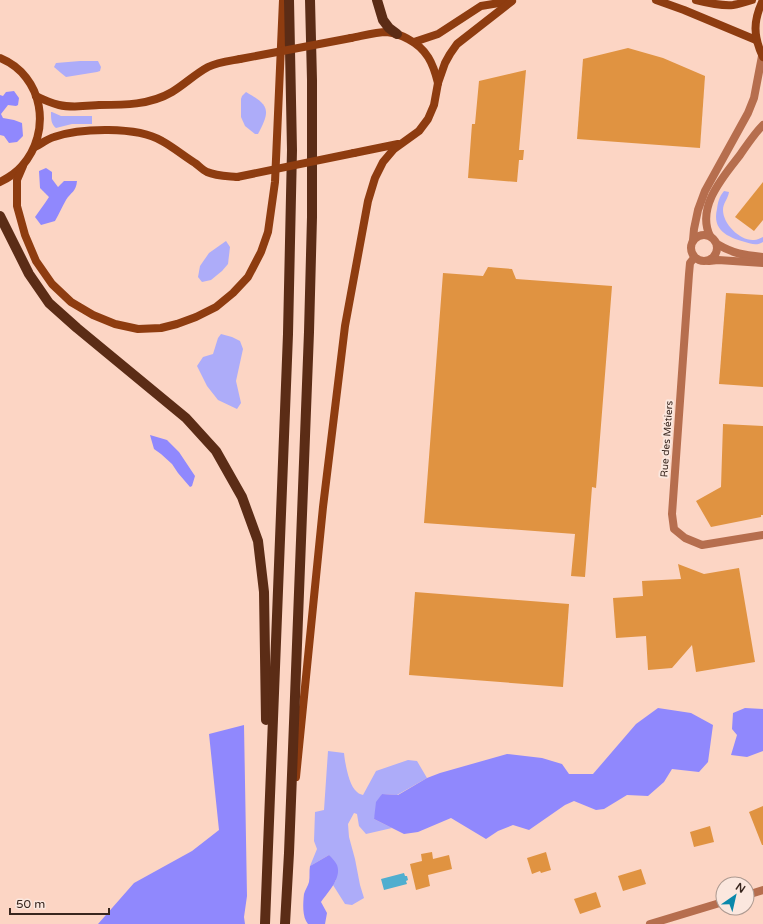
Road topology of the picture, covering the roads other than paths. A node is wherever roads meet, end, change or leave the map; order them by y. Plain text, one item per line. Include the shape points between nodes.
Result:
1 (284, 0) edge
2 (289, 0) edge
3 (310, 0) edge
4 (377, 0) edge
5 (514, 0) edge
6 (656, 0) edge
7 (696, 0) edge
8 (752, 0) edge
9 (762, 0) edge
10 (397, 34) junction
11 (756, 40) junction
12 (414, 42) junction
13 (763, 56) edge
14 (0, 58) edge
15 (438, 83) junction
16 (36, 96) junction
17 (763, 125) edge
18 (401, 143) junction
19 (35, 147) junction
20 (23, 166) junction
21 (0, 182) edge
22 (0, 216) edge
23 (710, 236) junction
24 (693, 240) junction
25 (717, 244) junction
26 (763, 257) edge
27 (694, 258) junction
28 (709, 261) junction
29 (763, 263) edge
30 (763, 535) edge
31 (269, 820) junction
32 (289, 853) junction
33 (715, 904) edge
34 (265, 924) edge
35 (285, 924) edge
36 (650, 924) edge

1 - 20 main road via 275,182 268,232 248,277 216,307 177,324 138,329 115,324 71,302 52,284 36,261 25,235 17,206 17,180
2 - 31 main road via 292,150 288,334
3 - 32 main road via 310,324
4 - 10 main road via 383,20
5 - 12 main road via 481,6 438,34
5 - 15 main road via 457,44
6 - 11 main road
7 - 8 main road via 735,5
9 - 11 main road via 755,25
10 - 12 main road
10 - 16 main road, bridge via 377,33 220,63 207,68 172,92 142,103 71,107
11 - 13 main road
12 - 15 main road via 429,59
13 - 24 street via 754,98 705,191 698,210
14 - 16 main road via 24,75
15 - 18 main road via 434,105 428,119 419,131
16 - 19 main road via 40,127
17 - 23 street via 731,167 708,204 706,216
18 - 19 main road, bridge via 237,177 207,172 161,140 142,133 121,130 73,132 53,137
18 - 32 main road via 383,162 373,184 345,326 323,507
19 - 20 main road
20 - 21 main road
22 - 31 main road via 29,274 49,303 186,418 216,451 242,497 258,541 264,592
23 - 24 street via 700,235
23 - 25 street
24 - 27 street via 690,249
25 - 26 street via 733,252
25 - 28 street via 715,256
27 - 28 street via 698,261
27 - 30 street, Rue des Métiers via 690,263 689,274 672,514 674,529 685,538 702,545
28 - 29 street
31 - 34 main road
32 - 35 main road
33 - 36 street

